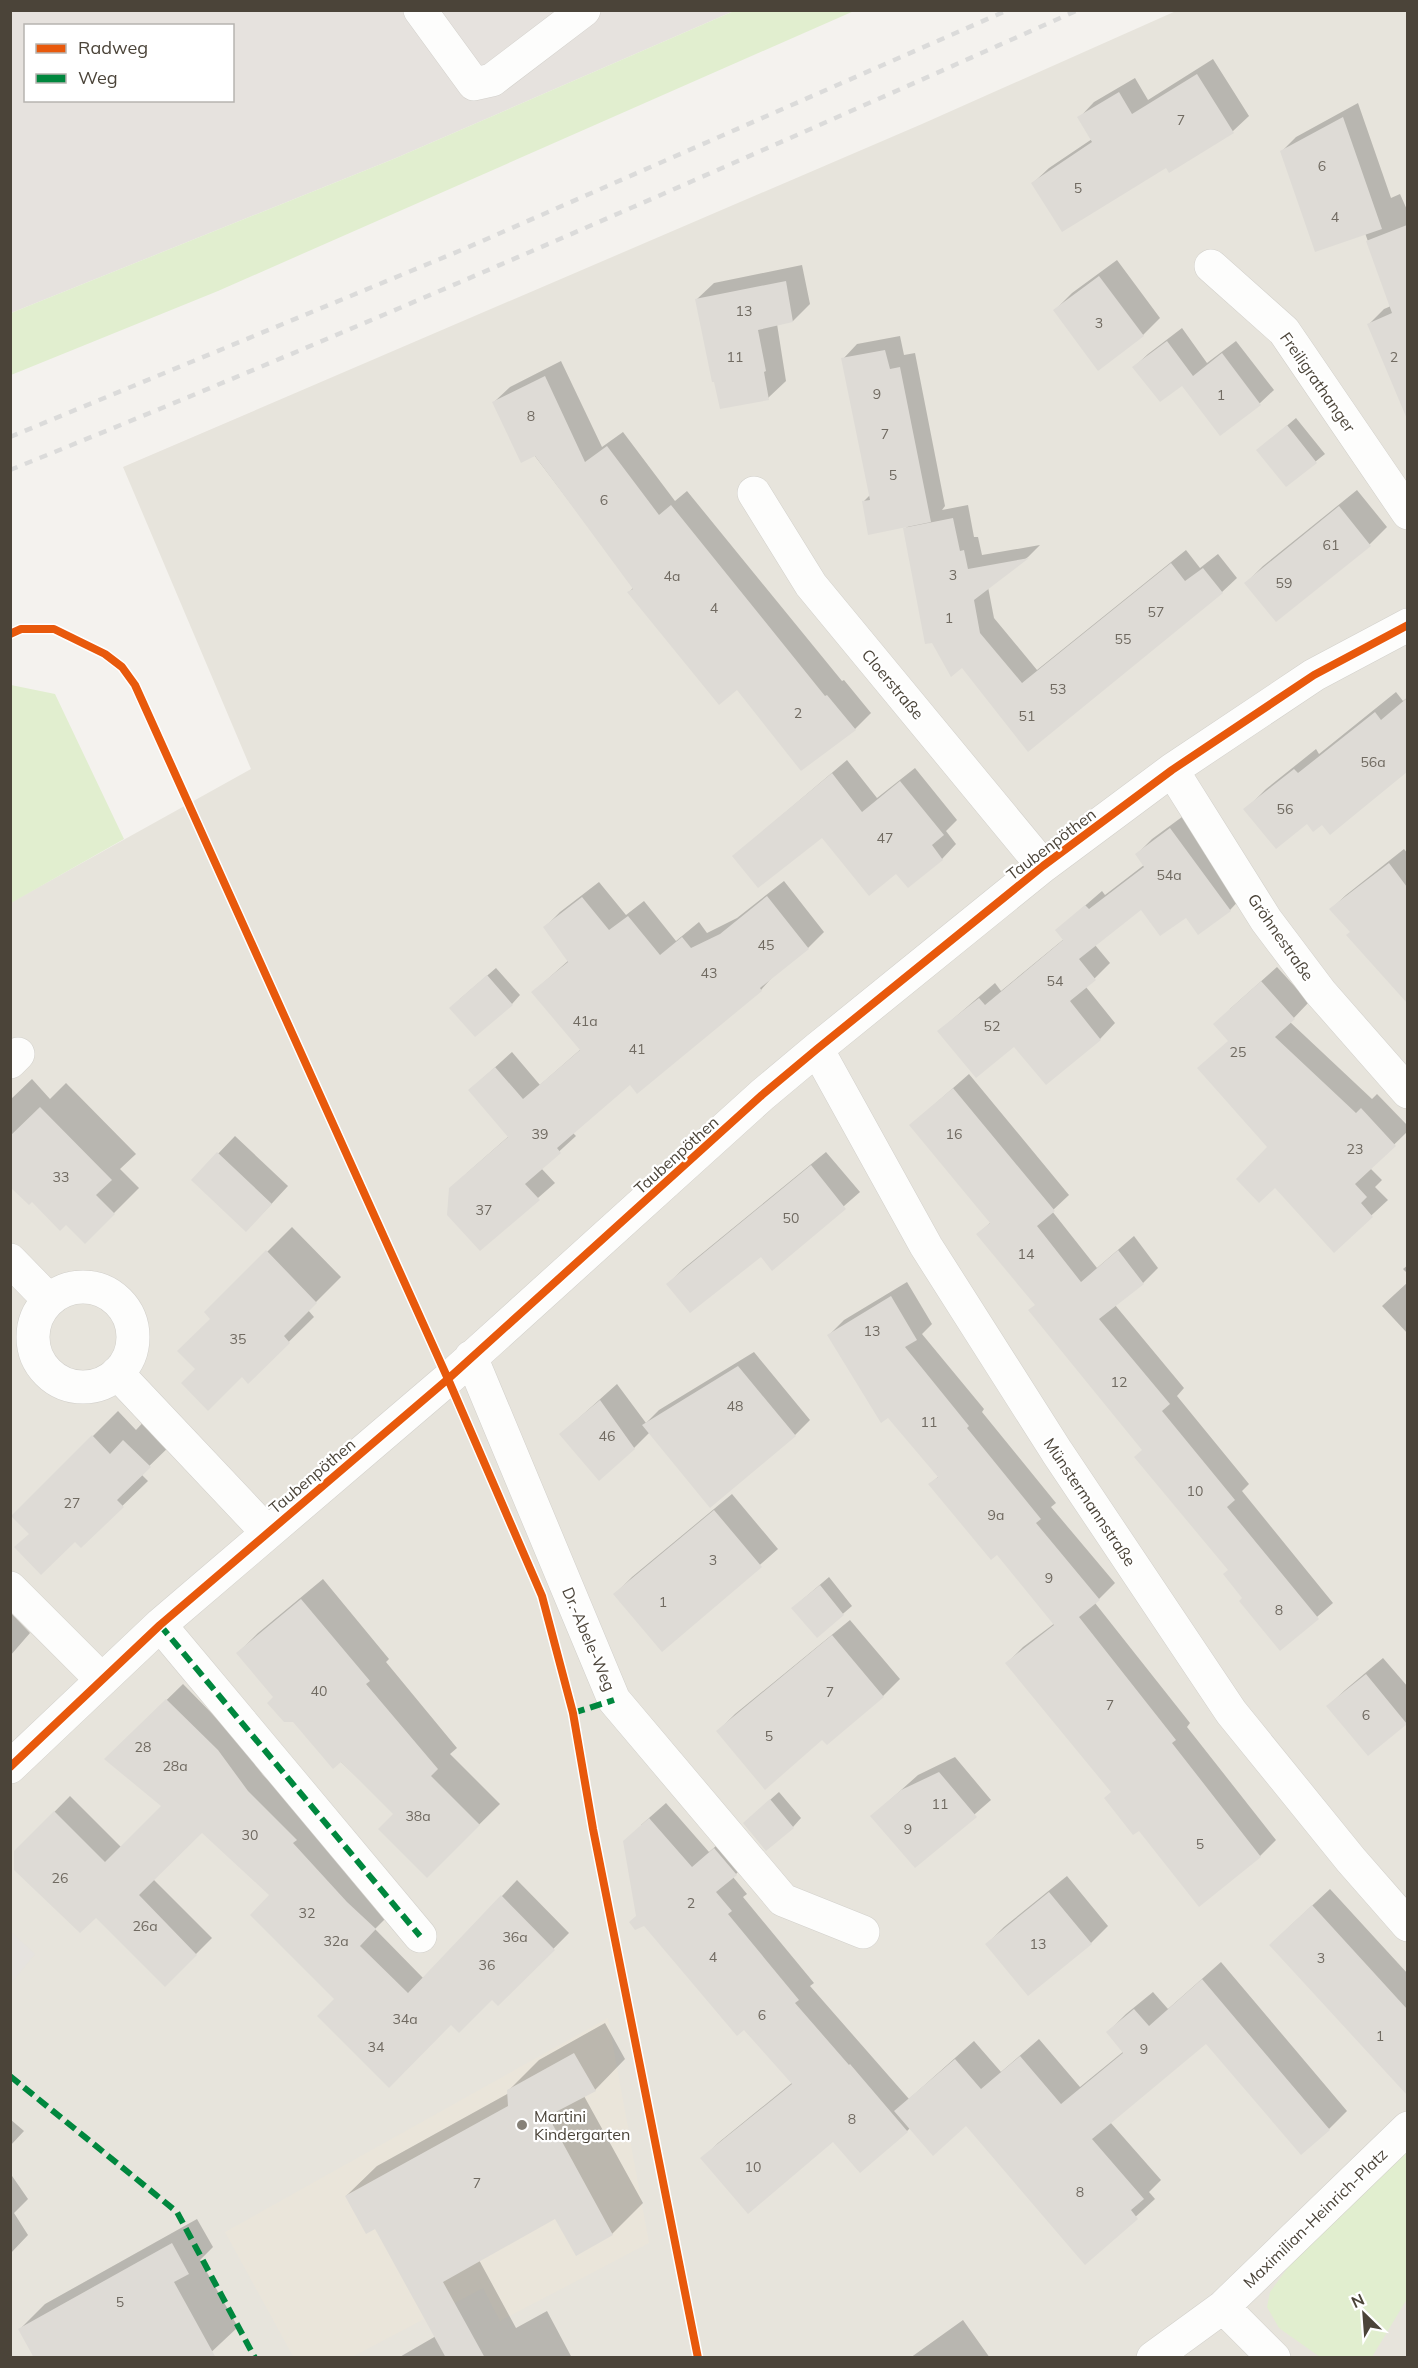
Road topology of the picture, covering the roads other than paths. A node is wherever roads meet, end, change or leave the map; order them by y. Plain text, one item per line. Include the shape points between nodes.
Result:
1 (420, 10) edge
2 (584, 10) edge
3 (1211, 266) dead end
4 (754, 493) dead end
5 (1407, 513) edge
6 (1407, 625) edge
7 (1172, 770) junction
8 (1043, 866) junction
9 (817, 1049) junction
10 (1407, 1092) edge
11 (10, 1260) edge
12 (49, 1300) junction
13 (471, 1357) junction
14 (117, 1373) junction
15 (267, 1532) junction
16 (10, 1588) edge
17 (160, 1625) junction
18 (102, 1680) junction
19 (10, 1767) edge
20 (1407, 1925) edge
21 (863, 1932) dead end
22 (420, 1936) dead end
23 (1407, 2128) edge
24 (1223, 2307) junction
25 (1153, 2358) edge
26 (1275, 2358) edge

1 - 2 street via 474,84 492,80
3 - 5 street, Freiligrathanger via 1284,331
4 - 8 street, Cloerstraße via 811,585
6 - 7 street, Taubenpöthen via 1314,675
7 - 8 street, Taubenpöthen
7 - 10 street, Gröhnestraße via 1266,920 1321,993
8 - 9 street, Taubenpöthen
9 - 13 street, Taubenpöthen
9 - 20 street, Münstermannstraße via 926,1246 1057,1452 1232,1712
11 - 12 street
12 - 14 street via 67,1289 85,1287 103,1291 117,1300 128,1314 133,1330 132,1347
12 - 14 street via 39,1311 33,1328 33,1346 50,1376 65,1385 82,1388 100,1385
13 - 15 street, Taubenpöthen
13 - 21 street, Dr.-Abele-Weg via 614,1700 783,1900
14 - 15 street
15 - 17 street, Taubenpöthen
16 - 18 street
17 - 18 street, Taubenpöthen
17 - 22 street
18 - 19 street, Taubenpöthen
23 - 24 street, Maximilian-Heinrich-Platz
24 - 25 street, Maximilian-Heinrich-Platz
24 - 26 street

